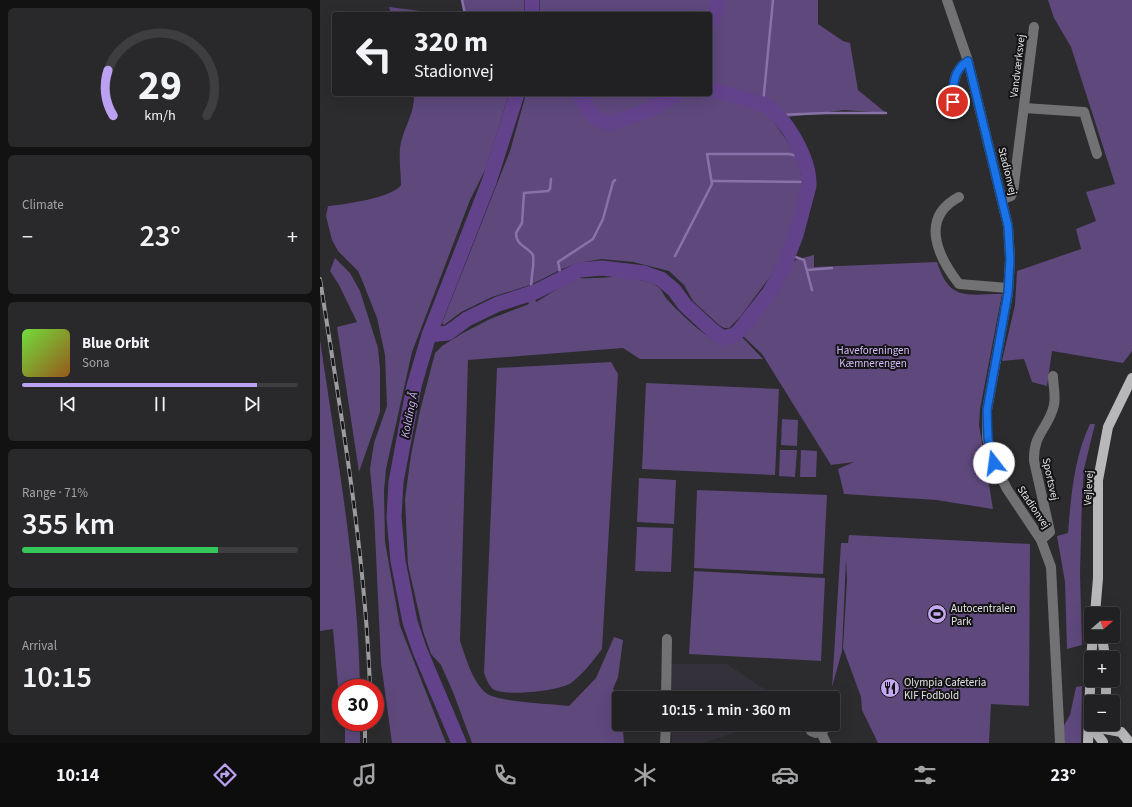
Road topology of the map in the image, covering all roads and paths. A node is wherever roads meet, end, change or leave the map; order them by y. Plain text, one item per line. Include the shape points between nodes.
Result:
1 (947, 0) edge
2 (1034, 27) dead end
3 (968, 61) junction
4 (953, 102) dead end
5 (1024, 108) junction
6 (1097, 154) dead end
7 (959, 198) dead end
8 (1003, 199) junction
9 (1008, 288) junction
10 (1053, 376) dead end
11 (1132, 378) edge
12 (1042, 540) junction
13 (1096, 607) edge
14 (667, 639) dead end
15 (666, 691) edge
16 (666, 731) edge
17 (824, 731) edge
18 (1095, 731) edge
19 (1099, 731) edge
20 (1117, 731) edge
21 (665, 743) edge
22 (826, 743) edge
23 (1060, 743) edge
24 (1088, 743) edge
25 (1103, 743) edge
26 (1130, 743) edge

1 - 3 street, Stadionvej
2 - 5 street, Vandværksvej
3 - 4 street via 955,73
3 - 8 street, Stadionvej
5 - 6 street, Vandværksvej via 1084,112
5 - 8 street, Vandværksvej via 1013,192 1011,196
7 - 9 street via 942,212 935,226 935,238 949,268 959,284
8 - 9 street, Stadionvej via 1009,233
9 - 12 street, Stadionvej via 987,410 988,438 999,474
10 - 12 street, Sportsvej via 1055,403 1052,414 1036,438 1033,450 1050,532
11 - 13 main road, Vejlevej via 1108,427 1098,480
12 - 23 street, Stadionvej via 1049,558 1052,578
14 - 15 street
16 - 21 street
17 - 22 street
18 - 24 main road
19 - 25 main road
20 - 26 main road

